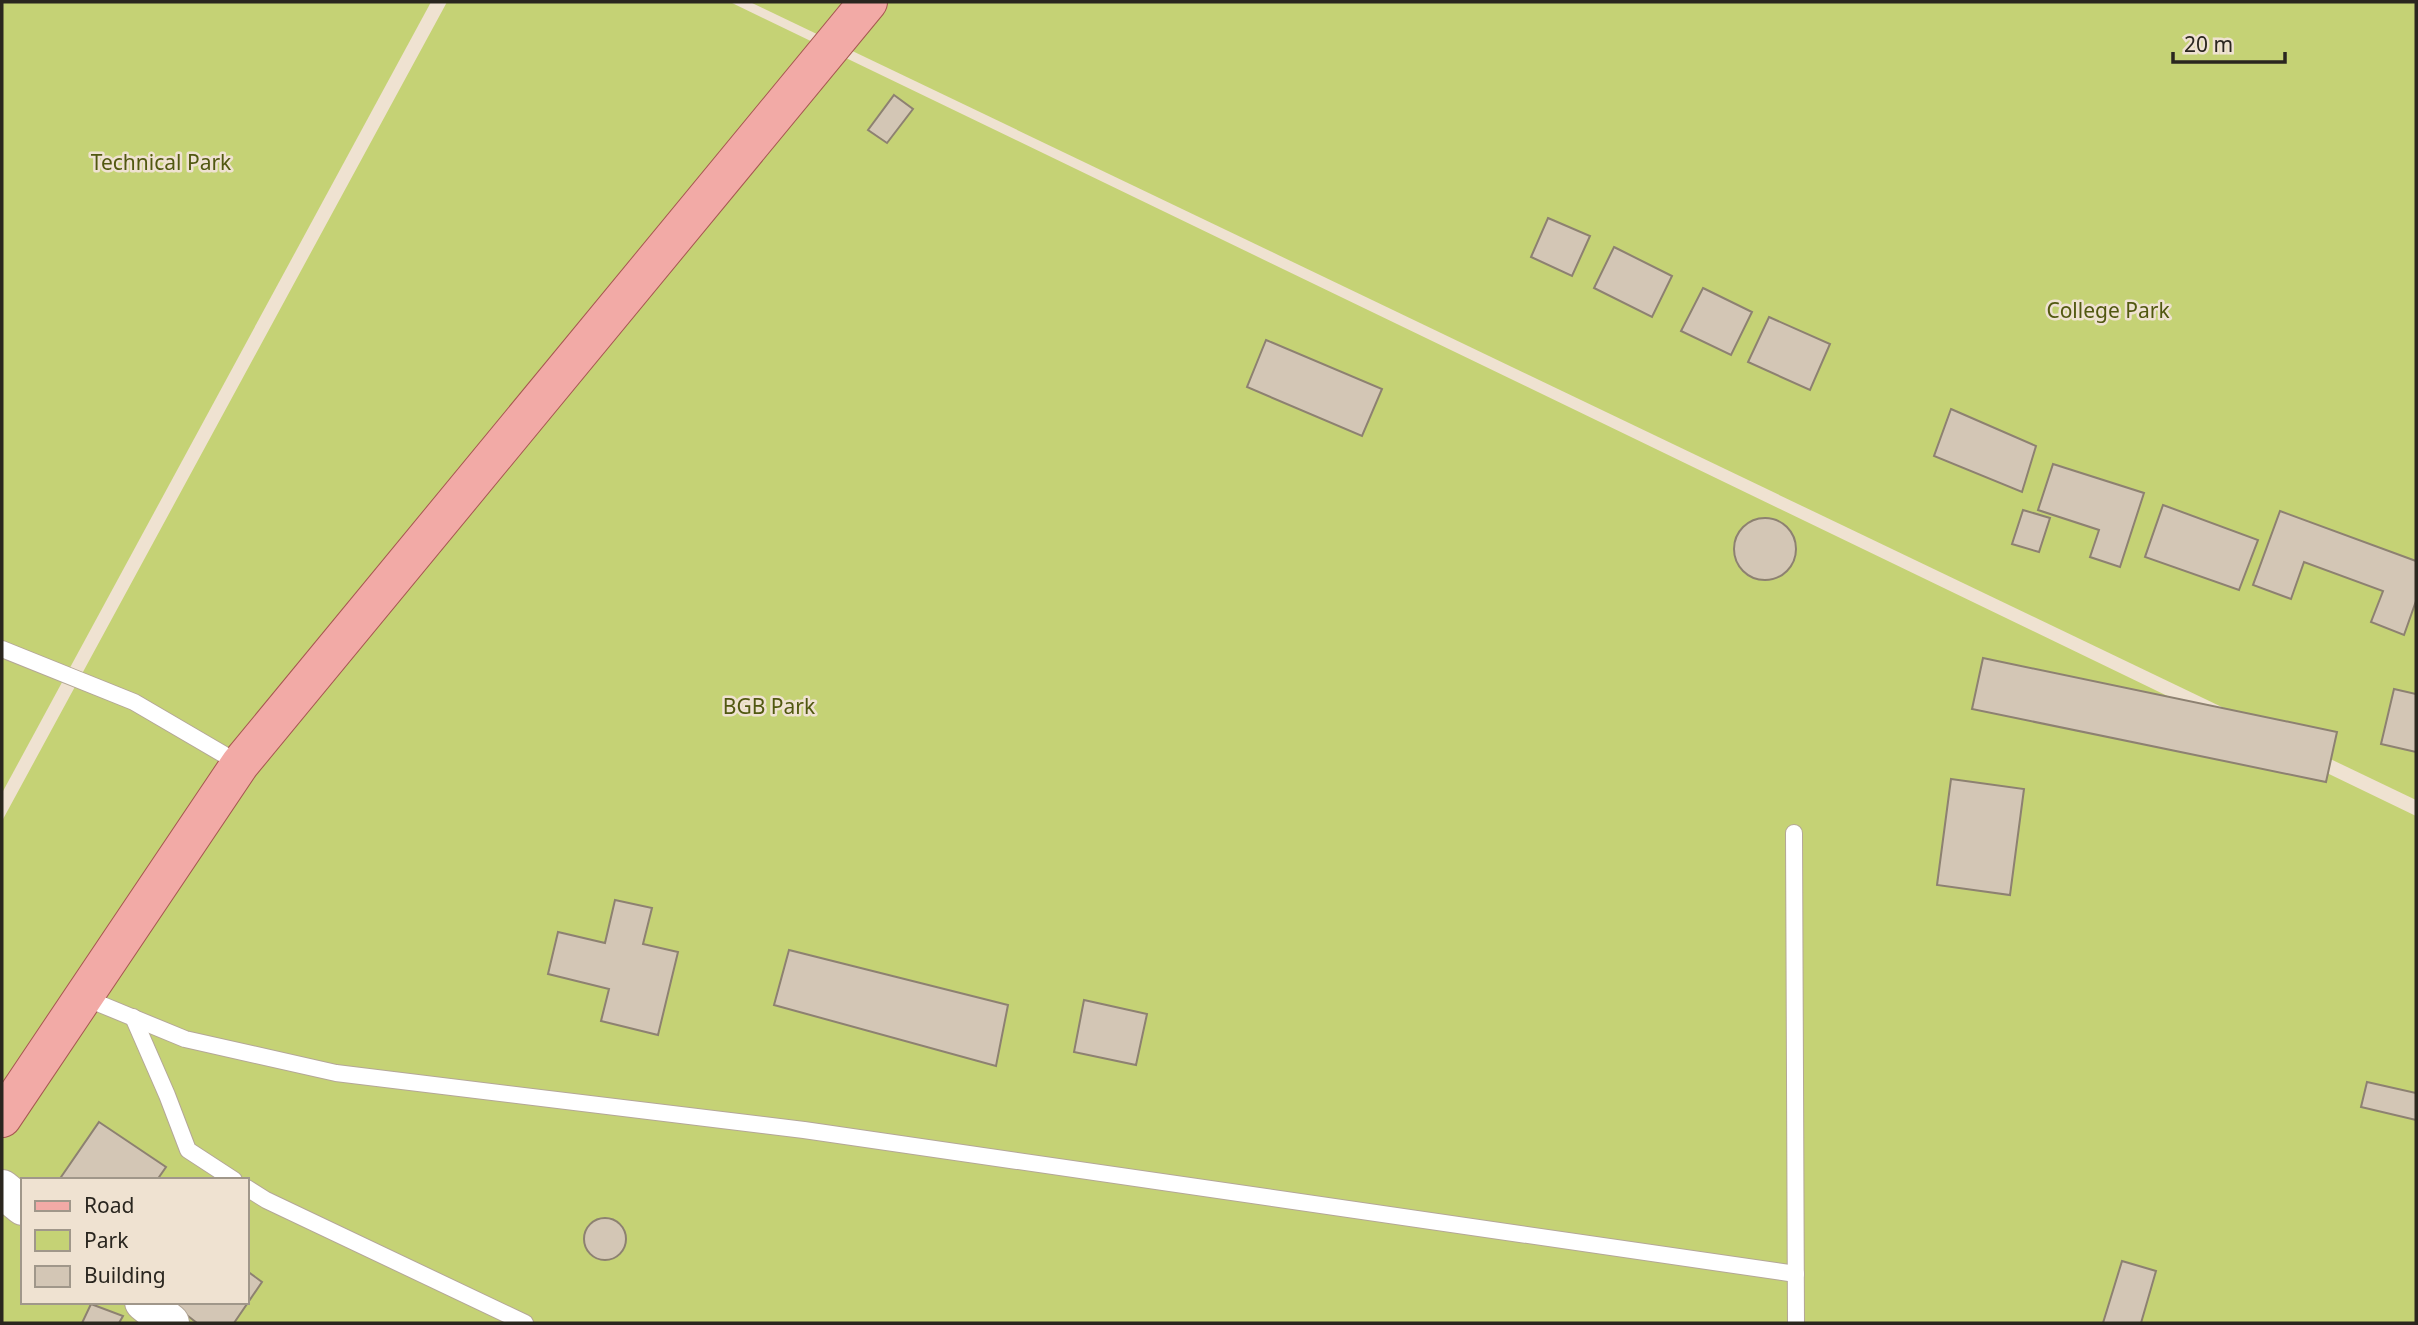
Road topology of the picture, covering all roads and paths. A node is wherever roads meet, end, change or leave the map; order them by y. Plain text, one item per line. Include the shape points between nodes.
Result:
1 (867, 2) edge
2 (2, 649) edge
3 (240, 764) junction
4 (1794, 833) dead end
5 (83, 997) junction
6 (133, 1017) junction
7 (2, 1118) edge
8 (231, 1178) edge
9 (2, 1189) edge
10 (248, 1189) edge
11 (21, 1204) edge
12 (1796, 1274) junction
13 (146, 1304) edge
14 (170, 1323) edge
15 (525, 1323) edge
16 (1796, 1323) edge

1 - 3 main road
2 - 3 lane via 134,702
3 - 5 main road
4 - 12 lane
5 - 6 lane
5 - 7 main road
6 - 8 lane via 188,1150
6 - 12 lane via 185,1039 336,1073 804,1130
9 - 11 street
10 - 15 lane
12 - 16 lane
13 - 14 street

